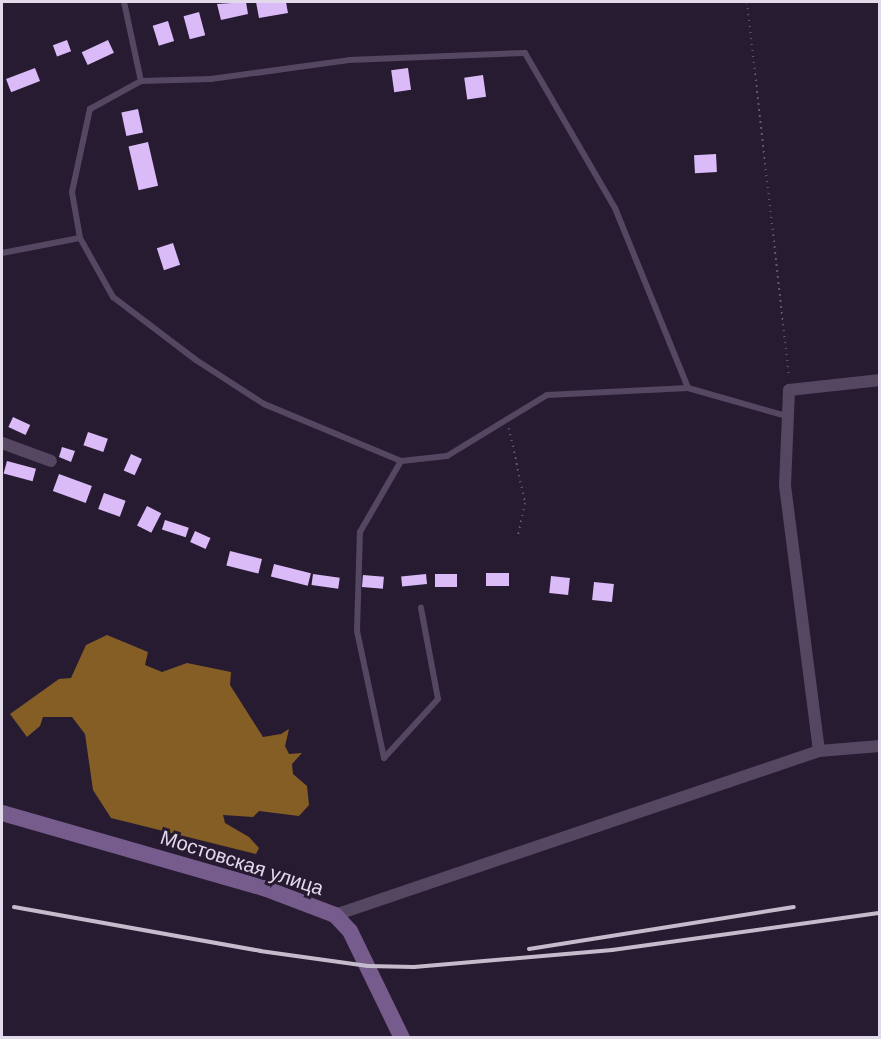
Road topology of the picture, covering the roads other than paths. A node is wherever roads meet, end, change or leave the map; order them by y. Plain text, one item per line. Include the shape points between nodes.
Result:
1 (124, 2) edge
2 (141, 81) junction
3 (80, 238) junction
4 (2, 253) edge
5 (879, 380) edge
6 (688, 388) junction
7 (786, 417) junction
8 (2, 443) edge
9 (401, 460) junction
10 (51, 461) dead end
11 (421, 608) dead end
12 (879, 746) edge
13 (819, 751) junction
14 (2, 813) edge
15 (335, 915) junction
16 (402, 1038) edge

1 - 2 lane
2 - 3 lane via 90,109 72,192
2 - 6 lane via 211,79 349,60 525,53 615,208
3 - 4 lane
3 - 9 lane via 113,297 196,360 264,404
5 - 7 street via 789,390
6 - 7 lane
6 - 9 lane via 547,395 447,456
7 - 13 street via 785,486
8 - 10 street
9 - 11 lane via 360,532 357,631 384,758 438,699
12 - 13 street
13 - 15 street
14 - 15 street, Мостовская улица via 264,888
15 - 16 street, Мостовская улица via 350,931

